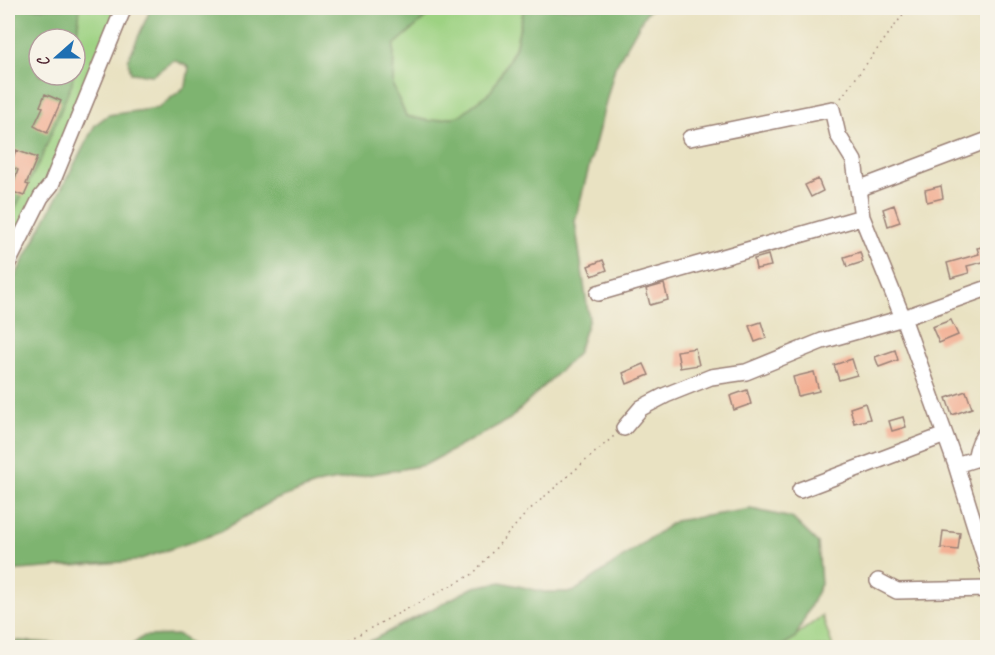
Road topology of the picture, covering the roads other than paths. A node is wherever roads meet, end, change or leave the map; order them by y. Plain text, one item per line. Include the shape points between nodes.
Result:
1 (121, 8) edge
2 (690, 138) dead end
3 (987, 140) edge
4 (858, 189) junction
5 (862, 217) junction
6 (8, 263) edge
7 (987, 288) edge
8 (598, 294) dead end
9 (903, 318) junction
10 (624, 428) road end
11 (987, 430) edge
12 (945, 435) junction
13 (981, 459) edge
14 (956, 465) junction
15 (800, 490) dead end
16 (987, 568) edge
17 (878, 581) dead end
18 (987, 589) edge

1 - 6 street via 51,185
2 - 4 street via 832,109 838,135 854,161
3 - 4 street
4 - 5 street
5 - 8 street
5 - 9 street
7 - 9 street
9 - 10 street via 822,341 746,372 711,377 675,391 641,408
9 - 12 street
11 - 13 street via 980,442
12 - 14 street
12 - 15 street
13 - 14 street
14 - 16 street
17 - 18 street via 897,591

